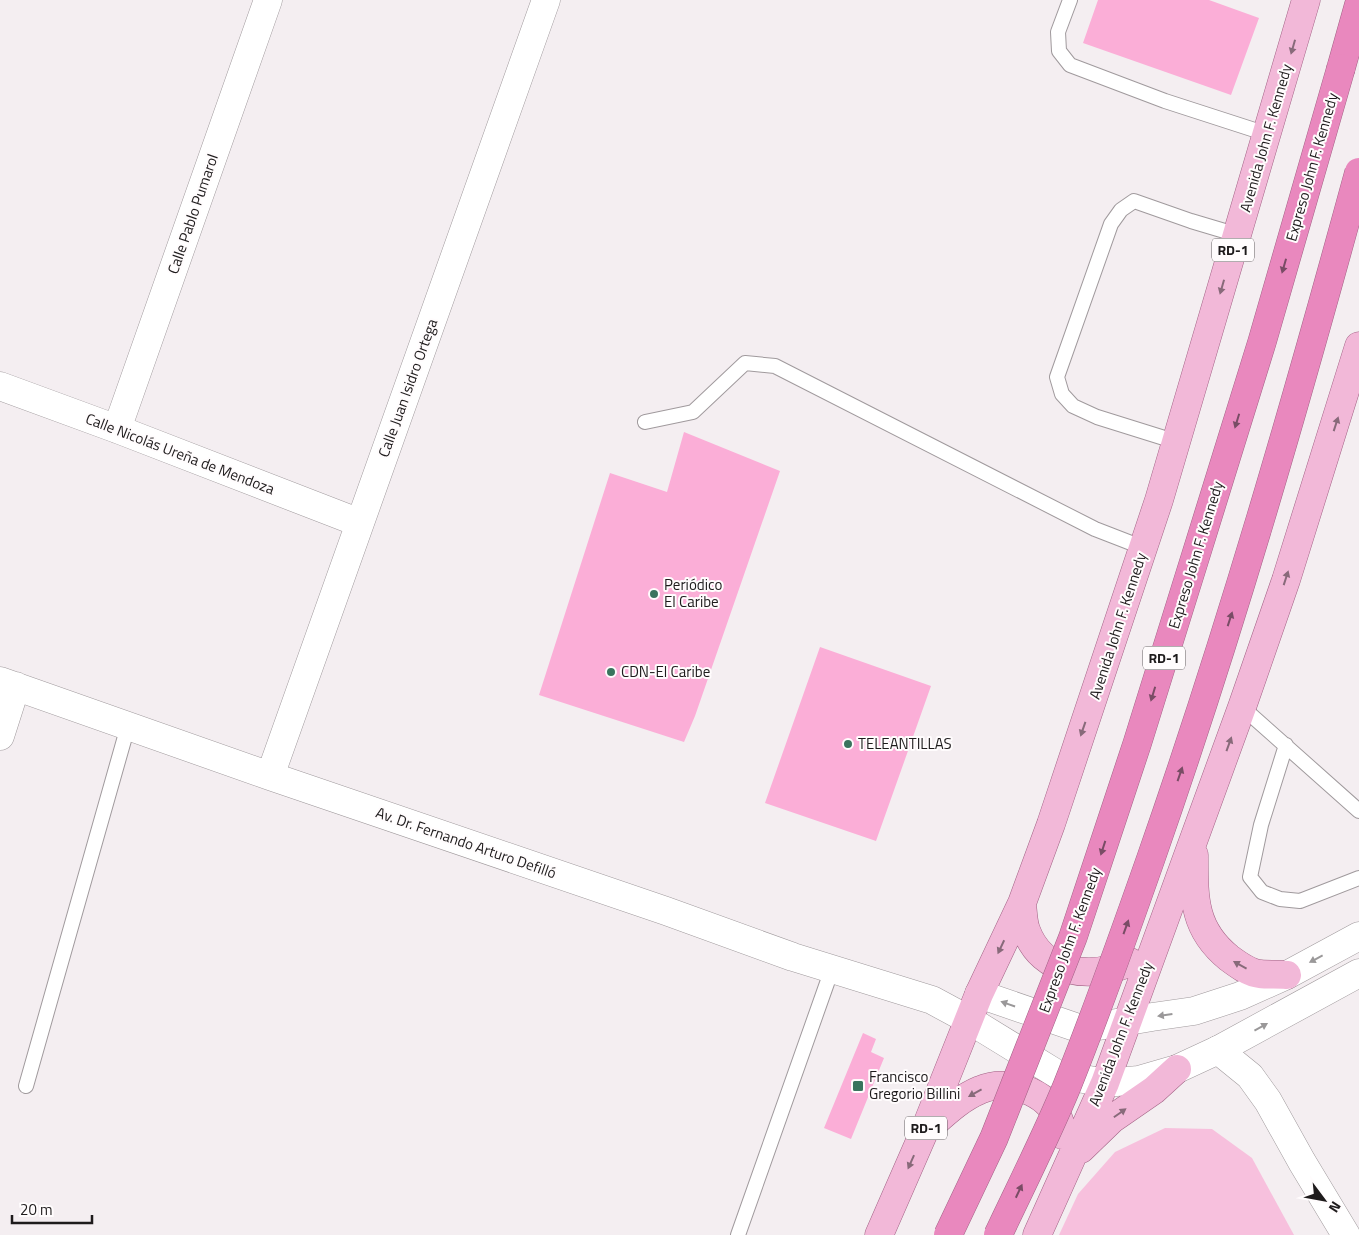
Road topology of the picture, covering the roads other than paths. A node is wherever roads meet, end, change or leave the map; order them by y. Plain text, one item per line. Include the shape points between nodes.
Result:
1 (268, 0) edge
2 (546, 0) edge
3 (1070, 0) edge
4 (1306, 0) edge
5 (1359, 4) edge
6 (1267, 134) junction
7 (1359, 172) edge
8 (1238, 235) junction
9 (1359, 346) edge
10 (0, 386) edge
11 (645, 422) dead end
12 (117, 429) junction
13 (1177, 442) junction
14 (360, 523) junction
15 (1144, 548) junction
16 (8, 684) edge
17 (1242, 707) junction
18 (128, 726) junction
19 (0, 736) edge
20 (1286, 746) junction
21 (270, 776) junction
22 (1359, 811) edge
23 (1194, 839) junction
24 (1359, 878) edge
25 (1022, 903) junction
26 (1359, 936) edge
27 (1154, 948) junction
28 (832, 969) junction
29 (1359, 973) edge
30 (1287, 975) junction
31 (979, 994) junction
32 (932, 1000) junction
33 (969, 1020) junction
34 (1127, 1021) junction
35 (1218, 1050) junction
36 (1177, 1069) junction
37 (1105, 1082) junction
38 (26, 1086) dead end
39 (924, 1132) junction
40 (1068, 1166) junction
41 (738, 1235) edge
42 (879, 1235) edge
43 (948, 1235) edge
44 (998, 1235) edge
45 (1037, 1235) edge
46 (1346, 1235) edge

1 - 12 street, Calle Pablo Pumarol
2 - 14 street, Calle Juan Isidro Ortega
3 - 6 lane via 1058,32 1059,51 1070,65 1165,101
4 -> 6 main road, Avenida John F. Kennedy / RD-1
5 -> 43 highway, Expreso John F. Kennedy / RD-1, bridge via 1262,342 1140,735 1073,938 994,1138
6 - 8 main road, Avenida John F. Kennedy / RD-1
44 -> 7 highway, bridge via 1066,1087 1189,750 1248,564
8 -> 13 main road, Avenida John F. Kennedy / RD-1
8 - 13 lane via 1134,201 1121,210 1110,224 1057,377 1062,394 1073,406
17 -> 9 main road, Avenida John F. Kennedy via 1289,571
10 - 12 street, Calle Nicolás Ureña de Mendoza
11 - 15 lane via 693,412 745,364 775,366 1096,529
12 - 14 street, Calle Nicolás Ureña de Mendoza
13 - 15 main road, Avenida John F. Kennedy / RD-1
14 - 21 street, Calle Juan Isidro Ortega
15 -> 25 main road, Avenida John F. Kennedy / RD-1
16 - 18 street, Av. Dr. Fernando Arturo Defilló
16 - 19 street
17 - 20 lane
23 -> 17 main road, Avenida John F. Kennedy
18 - 21 street, Av. Dr. Fernando Arturo Defilló
18 - 38 lane
20 - 22 lane
20 - 24 lane via 1250,877 1262,892 1280,899 1300,901
21 - 28 street, Av. Dr. Fernando Arturo Defilló
23 - 27 main road, Avenida John F. Kennedy
30 -> 23 main road via 1258,974 1237,965 1206,932 1198,917 1194,891
25 - 27 main road via 1026,929 1033,944 1043,956 1074,971 1117,968
25 -> 31 main road, Avenida John F. Kennedy / RD-1
26 -> 30 street
27 - 34 main road, Avenida John F. Kennedy
28 - 32 street, Av. Dr. Fernando Arturo Defilló
28 - 41 lane
35 -> 29 street
30 -> 34 street via 1240,996 1194,1011
31 - 32 street
31 - 33 main road, Avenida John F. Kennedy / RD-1
34 -> 31 street via 1081,1029
32 - 33 street
33 - 37 street via 1057,1074
33 - 39 main road, Avenida John F. Kennedy / RD-1
34 - 37 main road, Avenida John F. Kennedy
35 - 36 street
35 - 46 street via 1250,1076 1268,1100
36 - 37 street via 1140,1080
40 -> 36 main road via 1112,1118 1154,1090
37 - 40 main road, Avenida John F. Kennedy
40 -> 39 main road via 1059,1121 1051,1107 1038,1095 1021,1088 1000,1086 980,1090 958,1103
39 -> 42 main road, Avenida John F. Kennedy / RD-1
40 - 45 main road, Avenida John F. Kennedy

